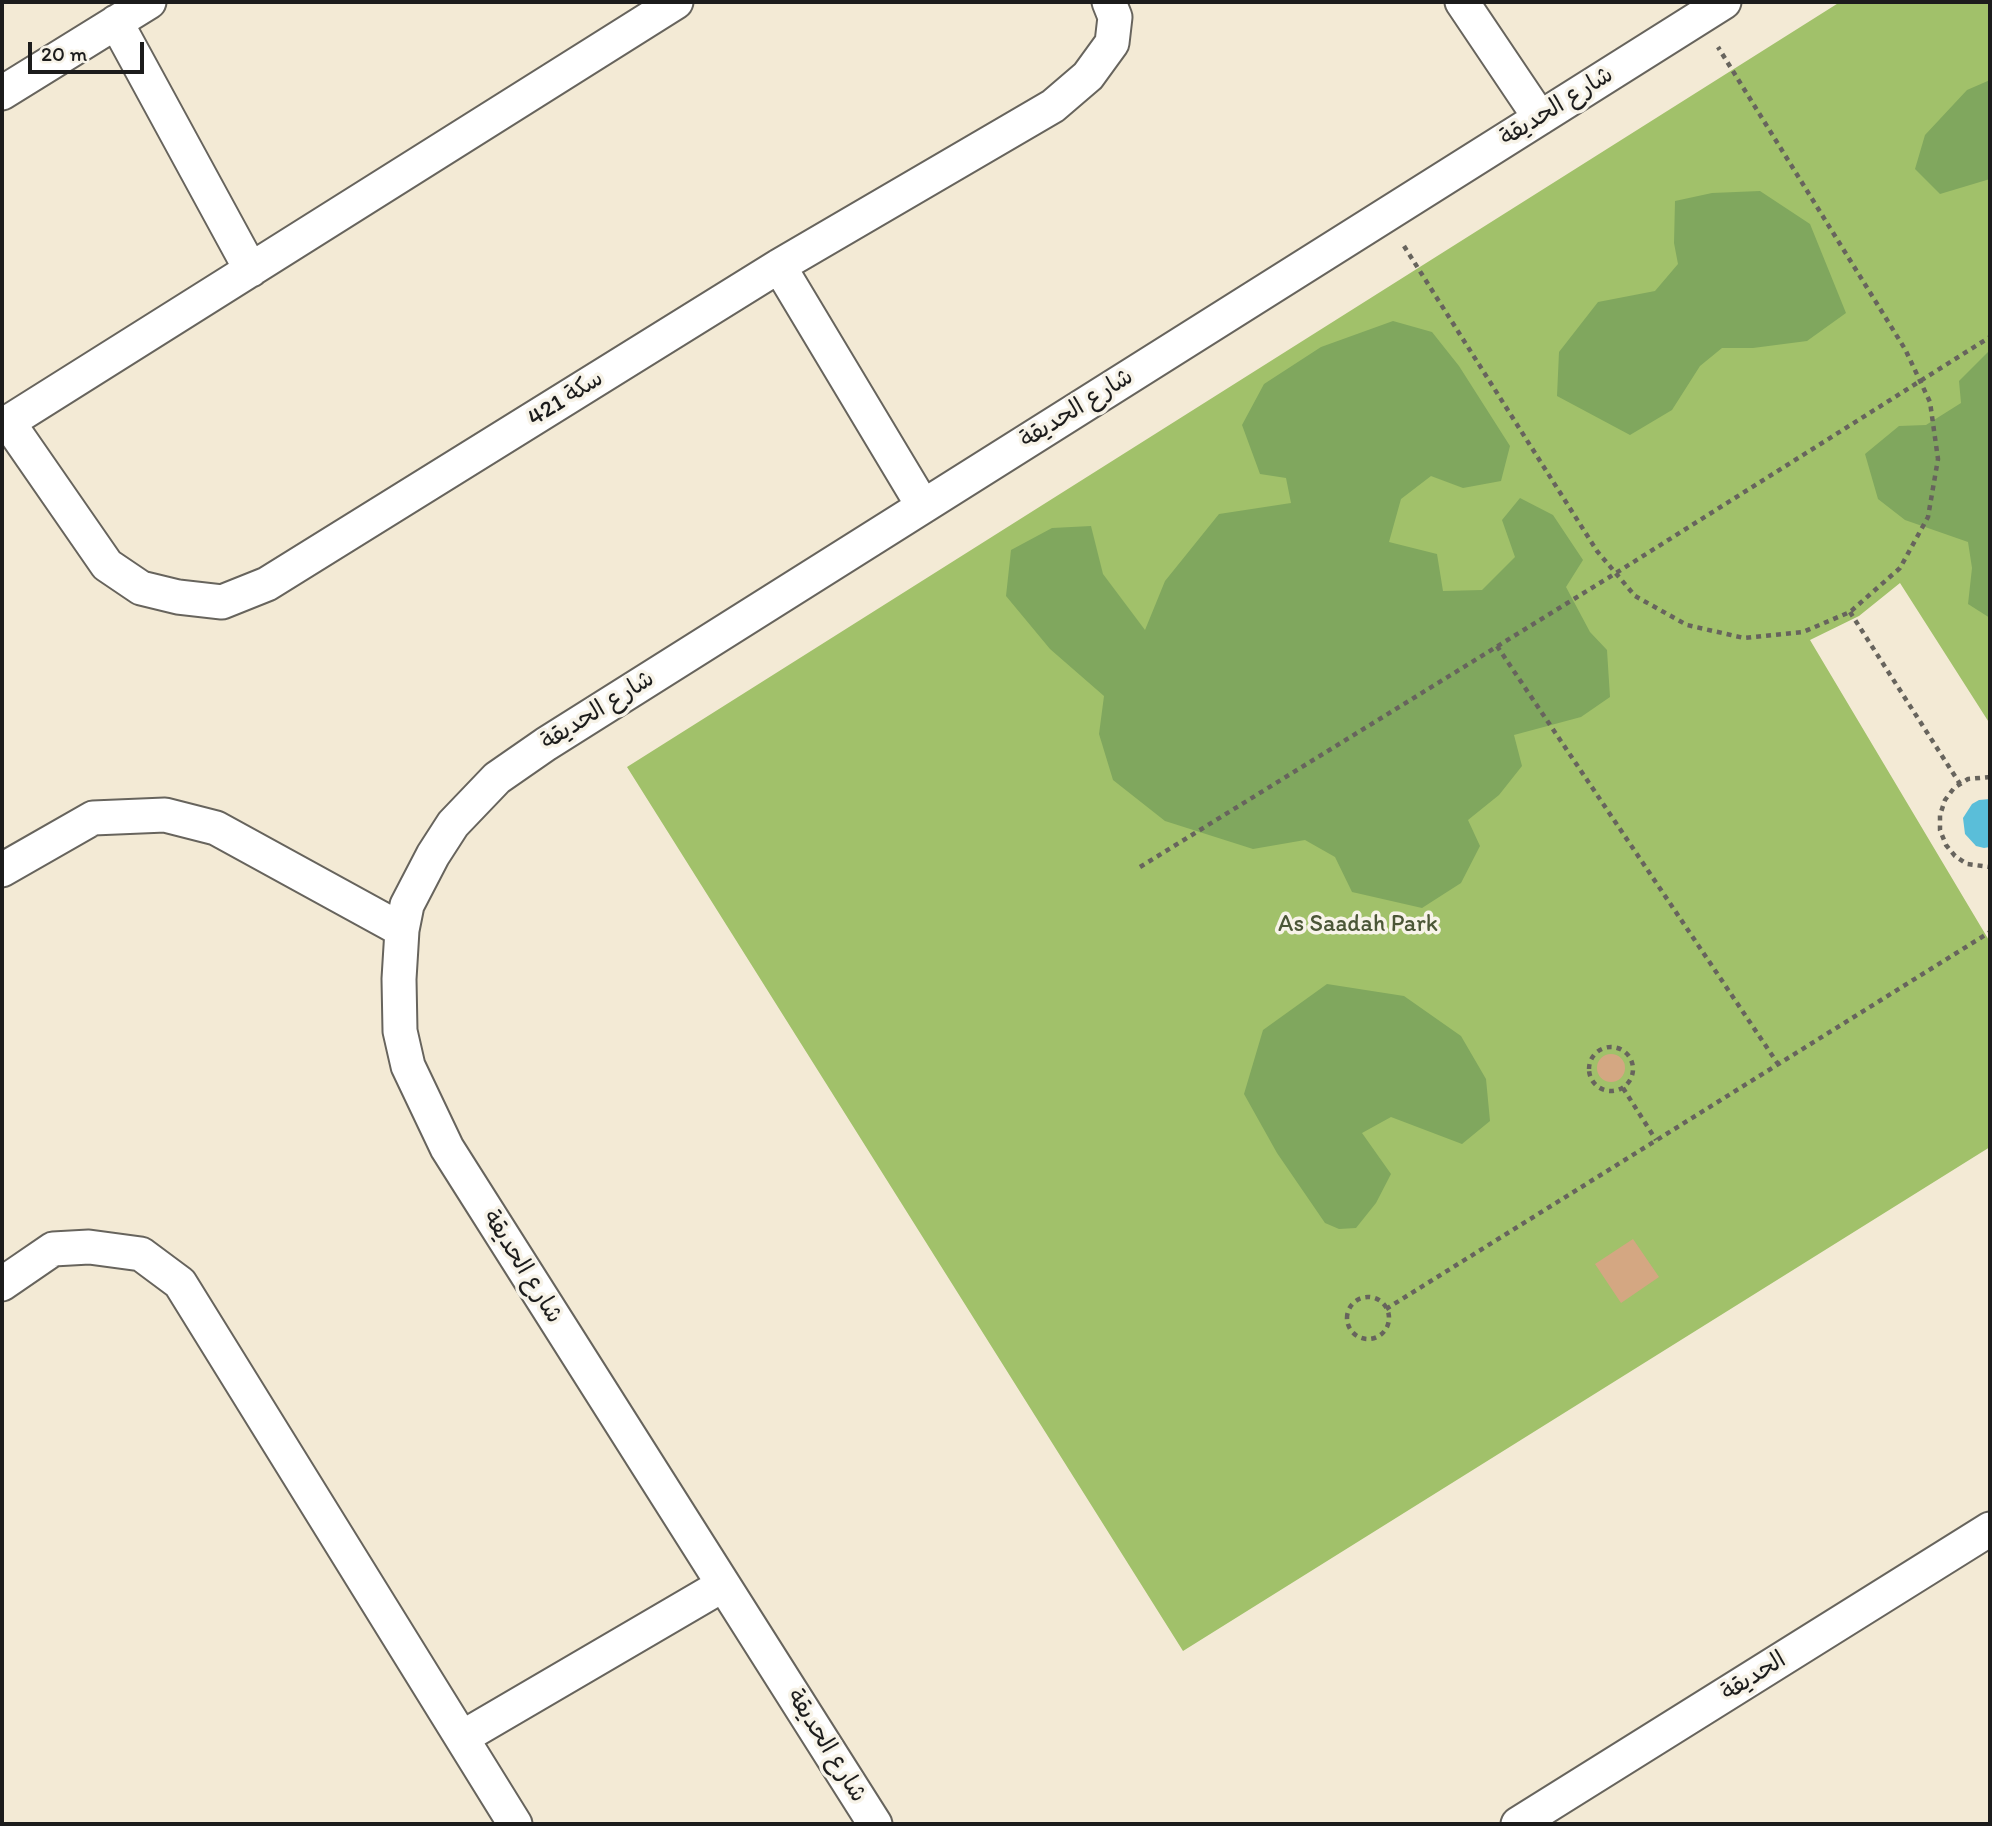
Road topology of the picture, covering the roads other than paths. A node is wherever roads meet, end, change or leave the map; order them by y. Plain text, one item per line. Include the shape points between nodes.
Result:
1 (149, 2) edge
2 (676, 2) edge
3 (1109, 2) edge
4 (1462, 2) edge
5 (1712, 10) edge
6 (116, 22) junction
7 (2, 93) edge
8 (1541, 118) junction
9 (779, 266) junction
10 (251, 271) junction
11 (5, 424) edge
12 (923, 506) junction
13 (2, 870) edge
14 (402, 930) junction
15 (2, 1284) edge
16 (1990, 1529) edge
17 (723, 1585) junction
18 (463, 1737) junction
19 (515, 1824) edge
20 (875, 1824) edge
21 (1518, 1824) edge

1 - 6 street
2 - 10 street, سكة 421
3 - 9 street, سكة 421 via 1115,17 1112,43 1088,76 1053,106
4 - 8 street
5 - 8 street, شارع الحديقة
6 - 7 street
6 - 10 street
8 - 12 street, شارع الحديقة
9 - 11 street, سكة 421 via 267,584 222,602 141,588 107,565
9 - 12 street
10 - 11 street, سكة 421
12 - 14 street, شارع الحديقة via 497,778 453,824 433,855 407,905
13 - 14 street via 93,818 165,815 216,828
14 - 17 street, شارع الحديقة via 400,1031 408,1066 447,1148
15 - 18 street via 53,1249 89,1247 141,1255 180,1283
16 - 21 street, الحديقة
17 - 18 street
17 - 20 street, شارع الحديقة
18 - 19 street

